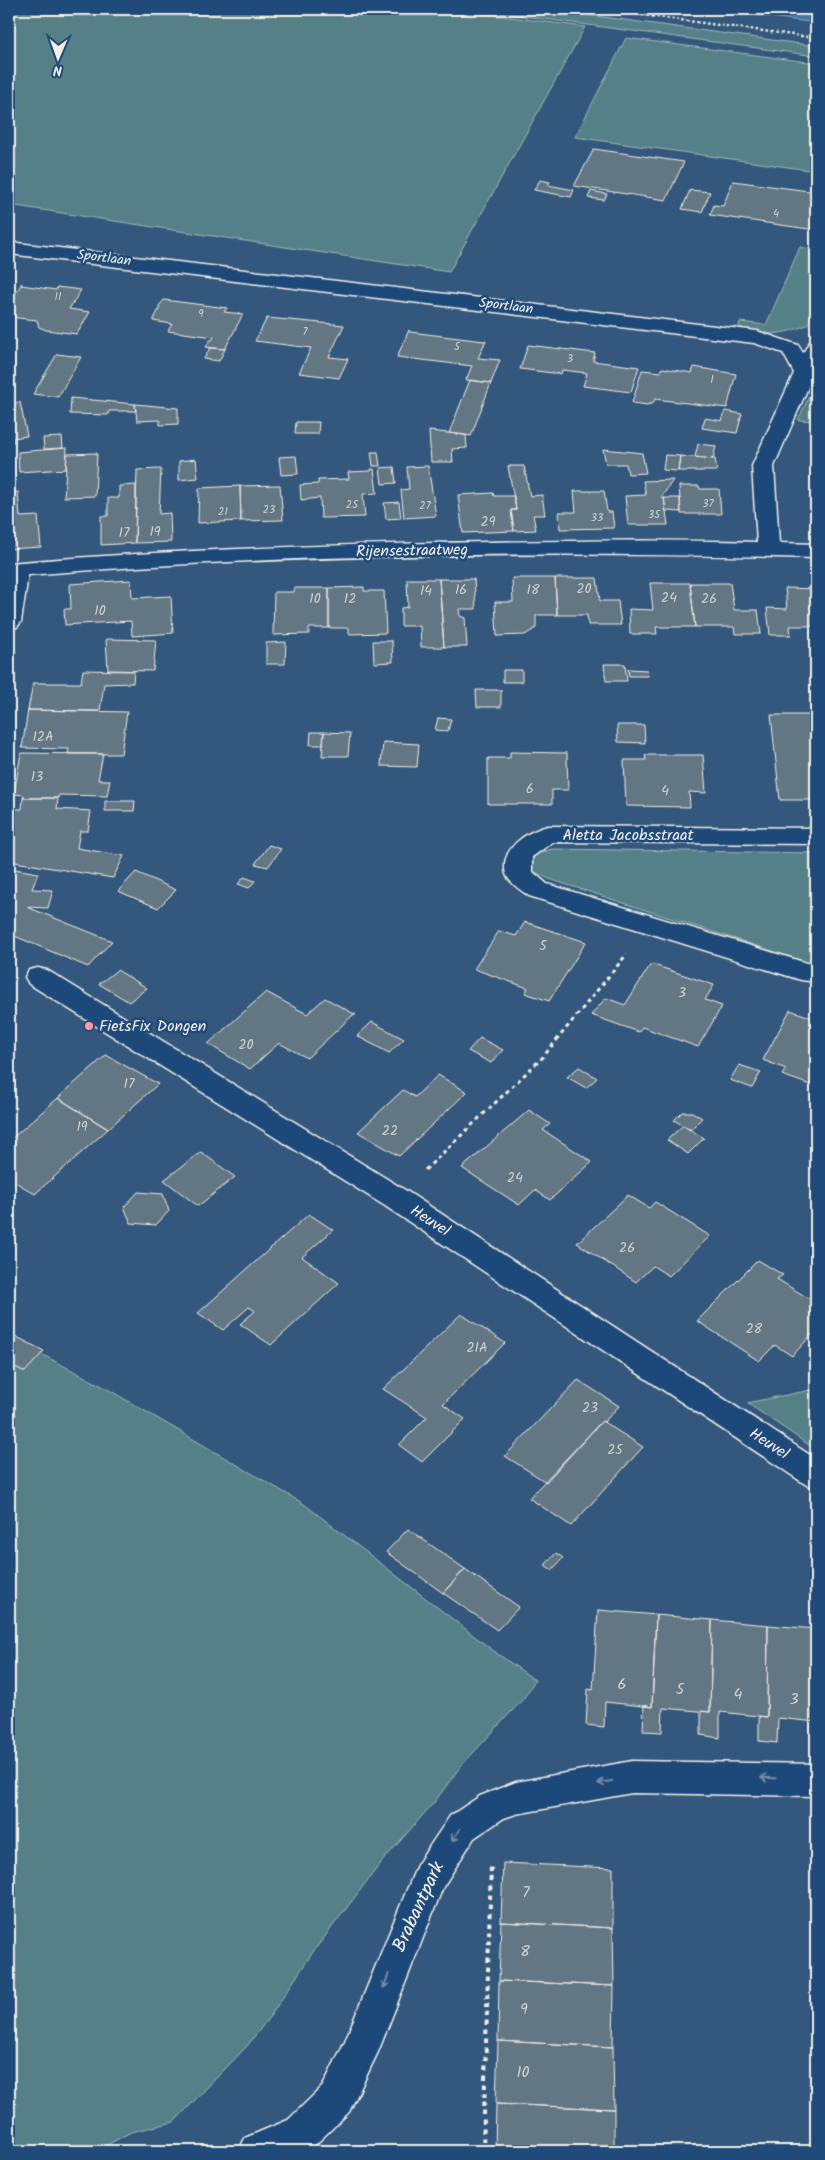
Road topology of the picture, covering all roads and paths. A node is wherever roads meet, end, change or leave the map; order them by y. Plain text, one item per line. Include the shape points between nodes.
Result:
1 (598, 9) edge
2 (816, 38) edge
3 (9, 248) edge
4 (816, 347) edge
5 (804, 373) junction
6 (768, 548) junction
7 (816, 551) edge
8 (13, 570) edge
9 (9, 622) edge
10 (816, 836) edge
11 (651, 924) junction
12 (816, 973) edge
13 (38, 977) dead end
14 (396, 1198) junction
15 (816, 1475) edge
16 (816, 1780) edge
17 (492, 1807) junction
18 (258, 2151) edge
19 (483, 2151) edge

1 - 2 path
3 - 5 street, Sportlaan via 757,337 791,349
4 - 5 street
5 - 6 street via 763,466
6 - 7 street, Rijensestraatweg
6 - 8 street, Rijensestraatweg via 680,546 392,551 187,558
8 - 9 street
10 - 11 street, Aletta Jacobsstraat via 548,834 519,854 519,874 538,890
11 - 12 street, Aletta Jacobsstraat
11 - 14 path via 542,1058
13 - 14 street, Heuvel
14 - 15 street, Heuvel
16 -> 17 street, Brabantpark via 632,1777 516,1798
17 -> 18 street, Brabantpark via 462,1827 429,1877 359,2052 336,2099 300,2132
17 - 19 path

